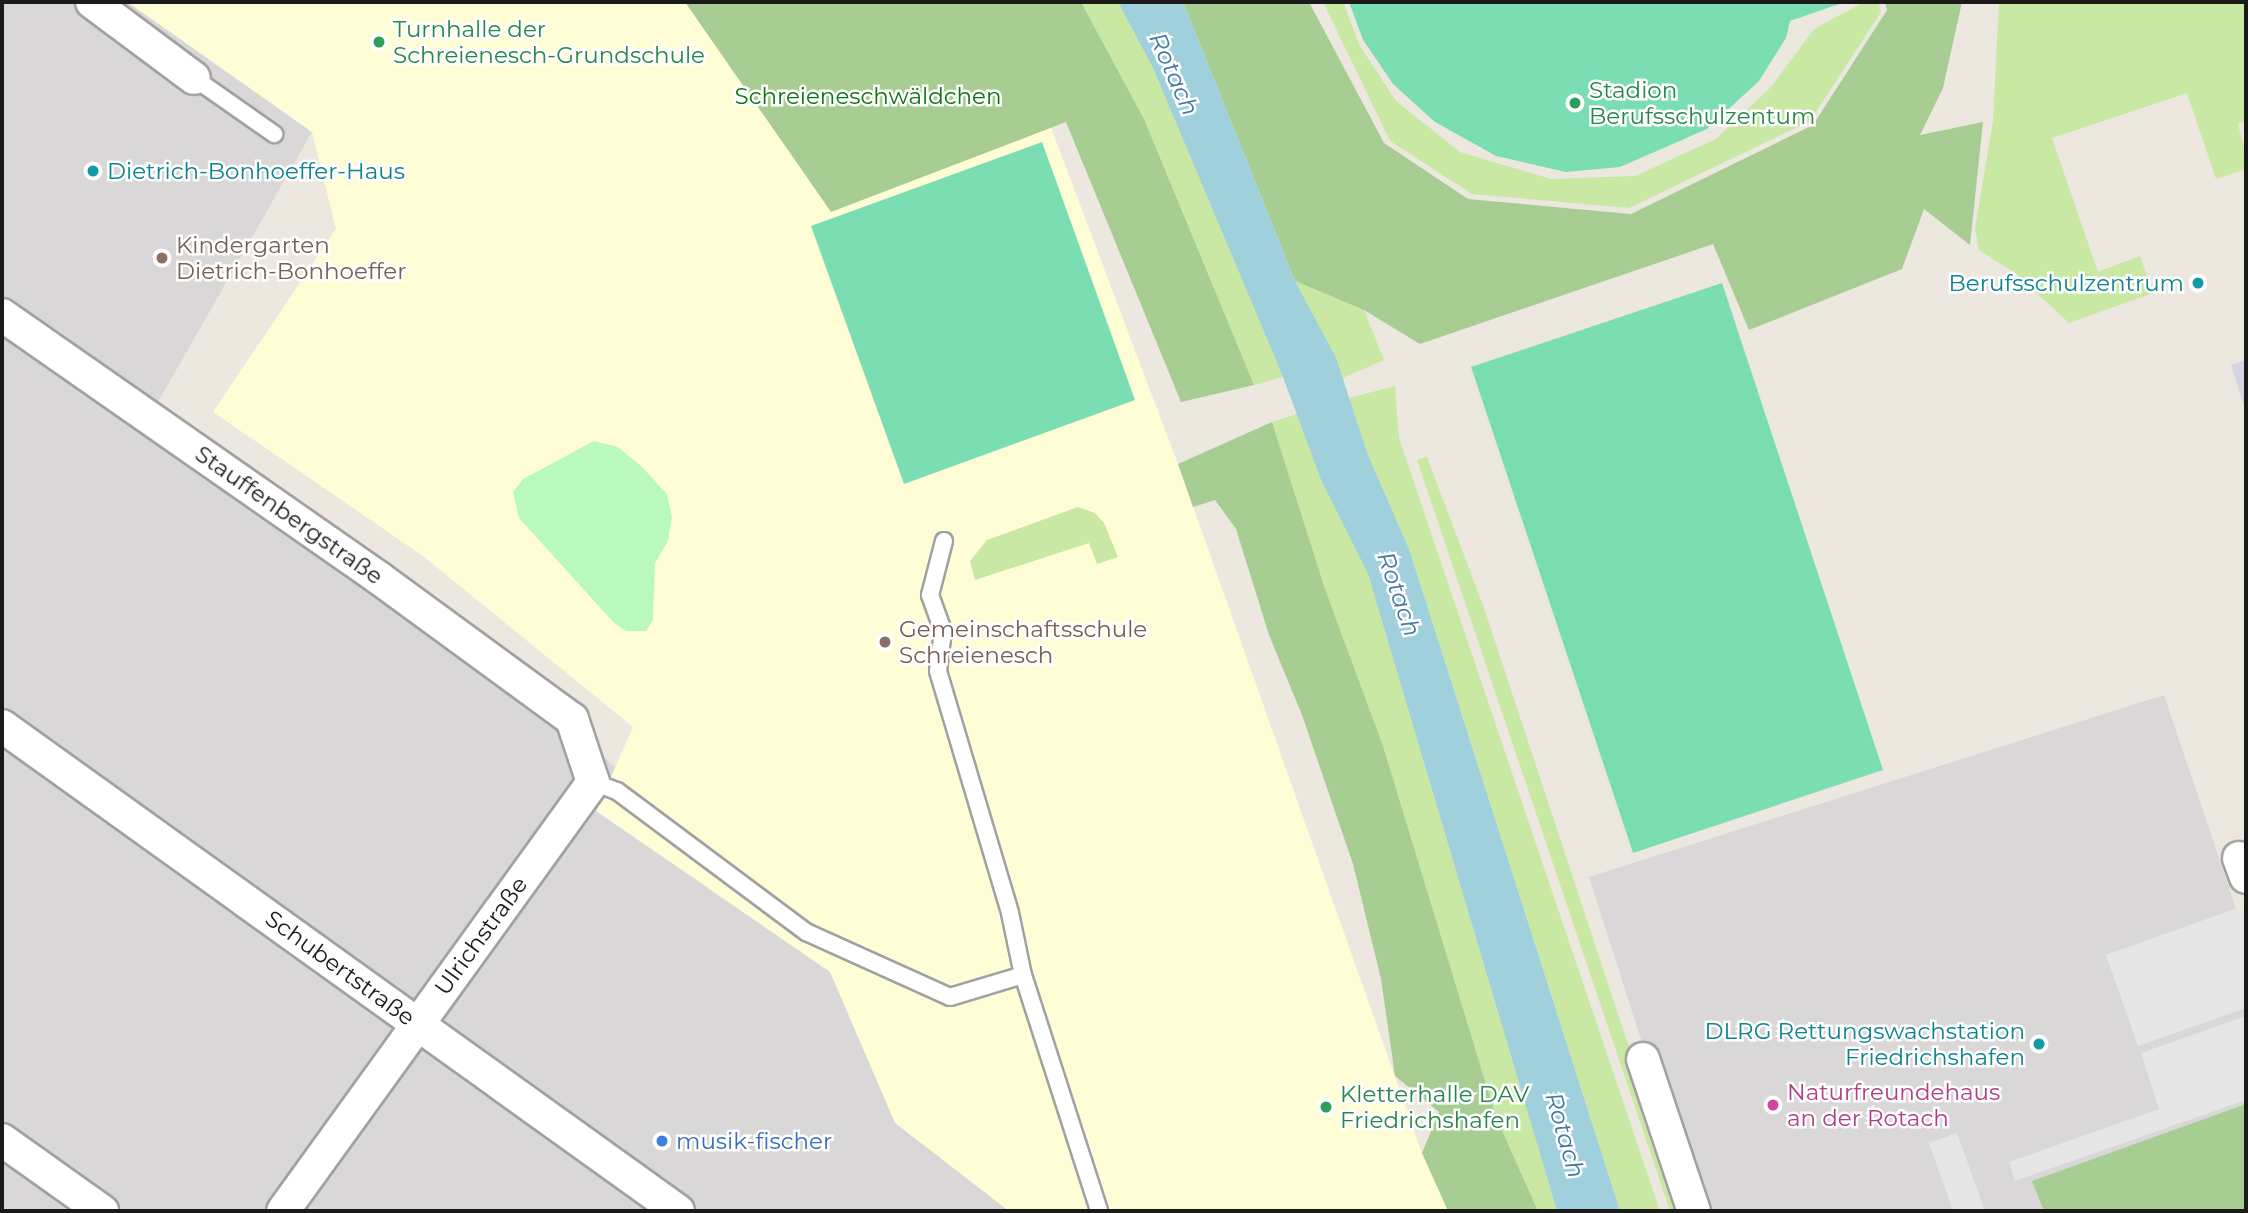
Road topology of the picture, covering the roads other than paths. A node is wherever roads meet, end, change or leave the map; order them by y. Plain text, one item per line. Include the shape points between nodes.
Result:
1 (92, 2) edge
2 (194, 78) joint
3 (274, 134) dead end
4 (2, 315) edge
5 (944, 541) dead end
6 (2, 726) edge
7 (593, 782) junction
8 (1023, 975) junction
9 (417, 1024) junction
10 (1643, 1059) dead end
11 (2, 1140) edge
12 (102, 1211) edge
13 (283, 1211) edge
14 (678, 1211) edge
15 (1098, 1211) edge
16 (1694, 1211) edge

1 - 2 street
2 - 3 lane
4 - 7 street, Stauffenbergstraße via 572,719
5 - 8 lane via 930,595 943,631 938,671 1010,913
6 - 9 street, Schubertstraße
7 - 8 lane via 617,791 806,932 950,997
7 - 9 street, Ulrichstraße
8 - 15 lane
9 - 13 street, Ulrichstraße
9 - 14 street, Schubertstraße
10 - 16 street
11 - 12 street

